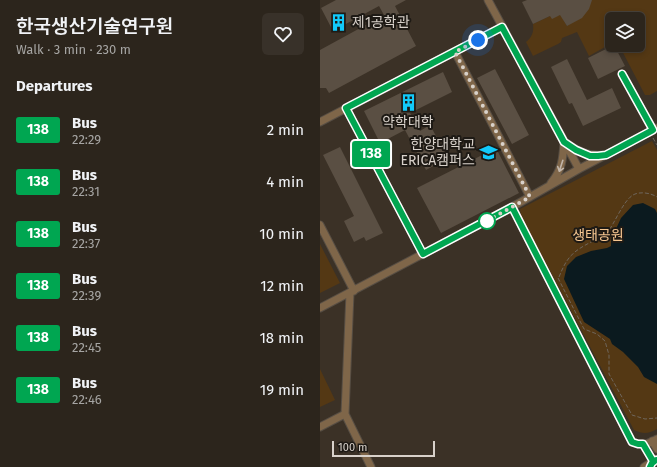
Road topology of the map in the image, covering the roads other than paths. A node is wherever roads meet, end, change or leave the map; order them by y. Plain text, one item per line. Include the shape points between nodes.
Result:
1 (488, 0) edge
2 (502, 27) junction
3 (455, 52) junction
4 (622, 74) dead end
5 (346, 108) junction
6 (320, 122) edge
7 (655, 129) edge
8 (564, 142) junction
9 (606, 155) junction
10 (579, 169) junction
11 (548, 186) junction
12 (530, 197) junction
13 (512, 207) junction
14 (320, 225) edge
15 (423, 254) junction
16 (352, 292) junction
17 (320, 308) edge
18 (345, 414) junction
19 (320, 427) edge
20 (655, 440) edge
21 (643, 444) junction
22 (657, 449) edge
23 (655, 461) edge
24 (371, 467) edge
25 (644, 467) edge

1 - 2 lane
2 - 3 lane
2 - 8 lane
3 - 5 lane
3 - 12 lane
4 - 7 lane
5 - 6 lane
5 - 15 lane
7 - 9 lane
8 - 9 lane via 590,156
8 - 10 lane
8 -> 11 lane via 562,163 558,174
9 - 10 lane
10 - 11 lane
11 - 12 lane
12 - 13 lane
13 - 15 lane
13 - 21 lane via 632,442
14 - 16 lane
15 - 16 lane
16 - 17 lane
16 - 18 lane
18 - 19 lane
18 - 24 lane
20 - 21 lane
20 - 22 lane
21 - 23 lane
23 - 25 lane

